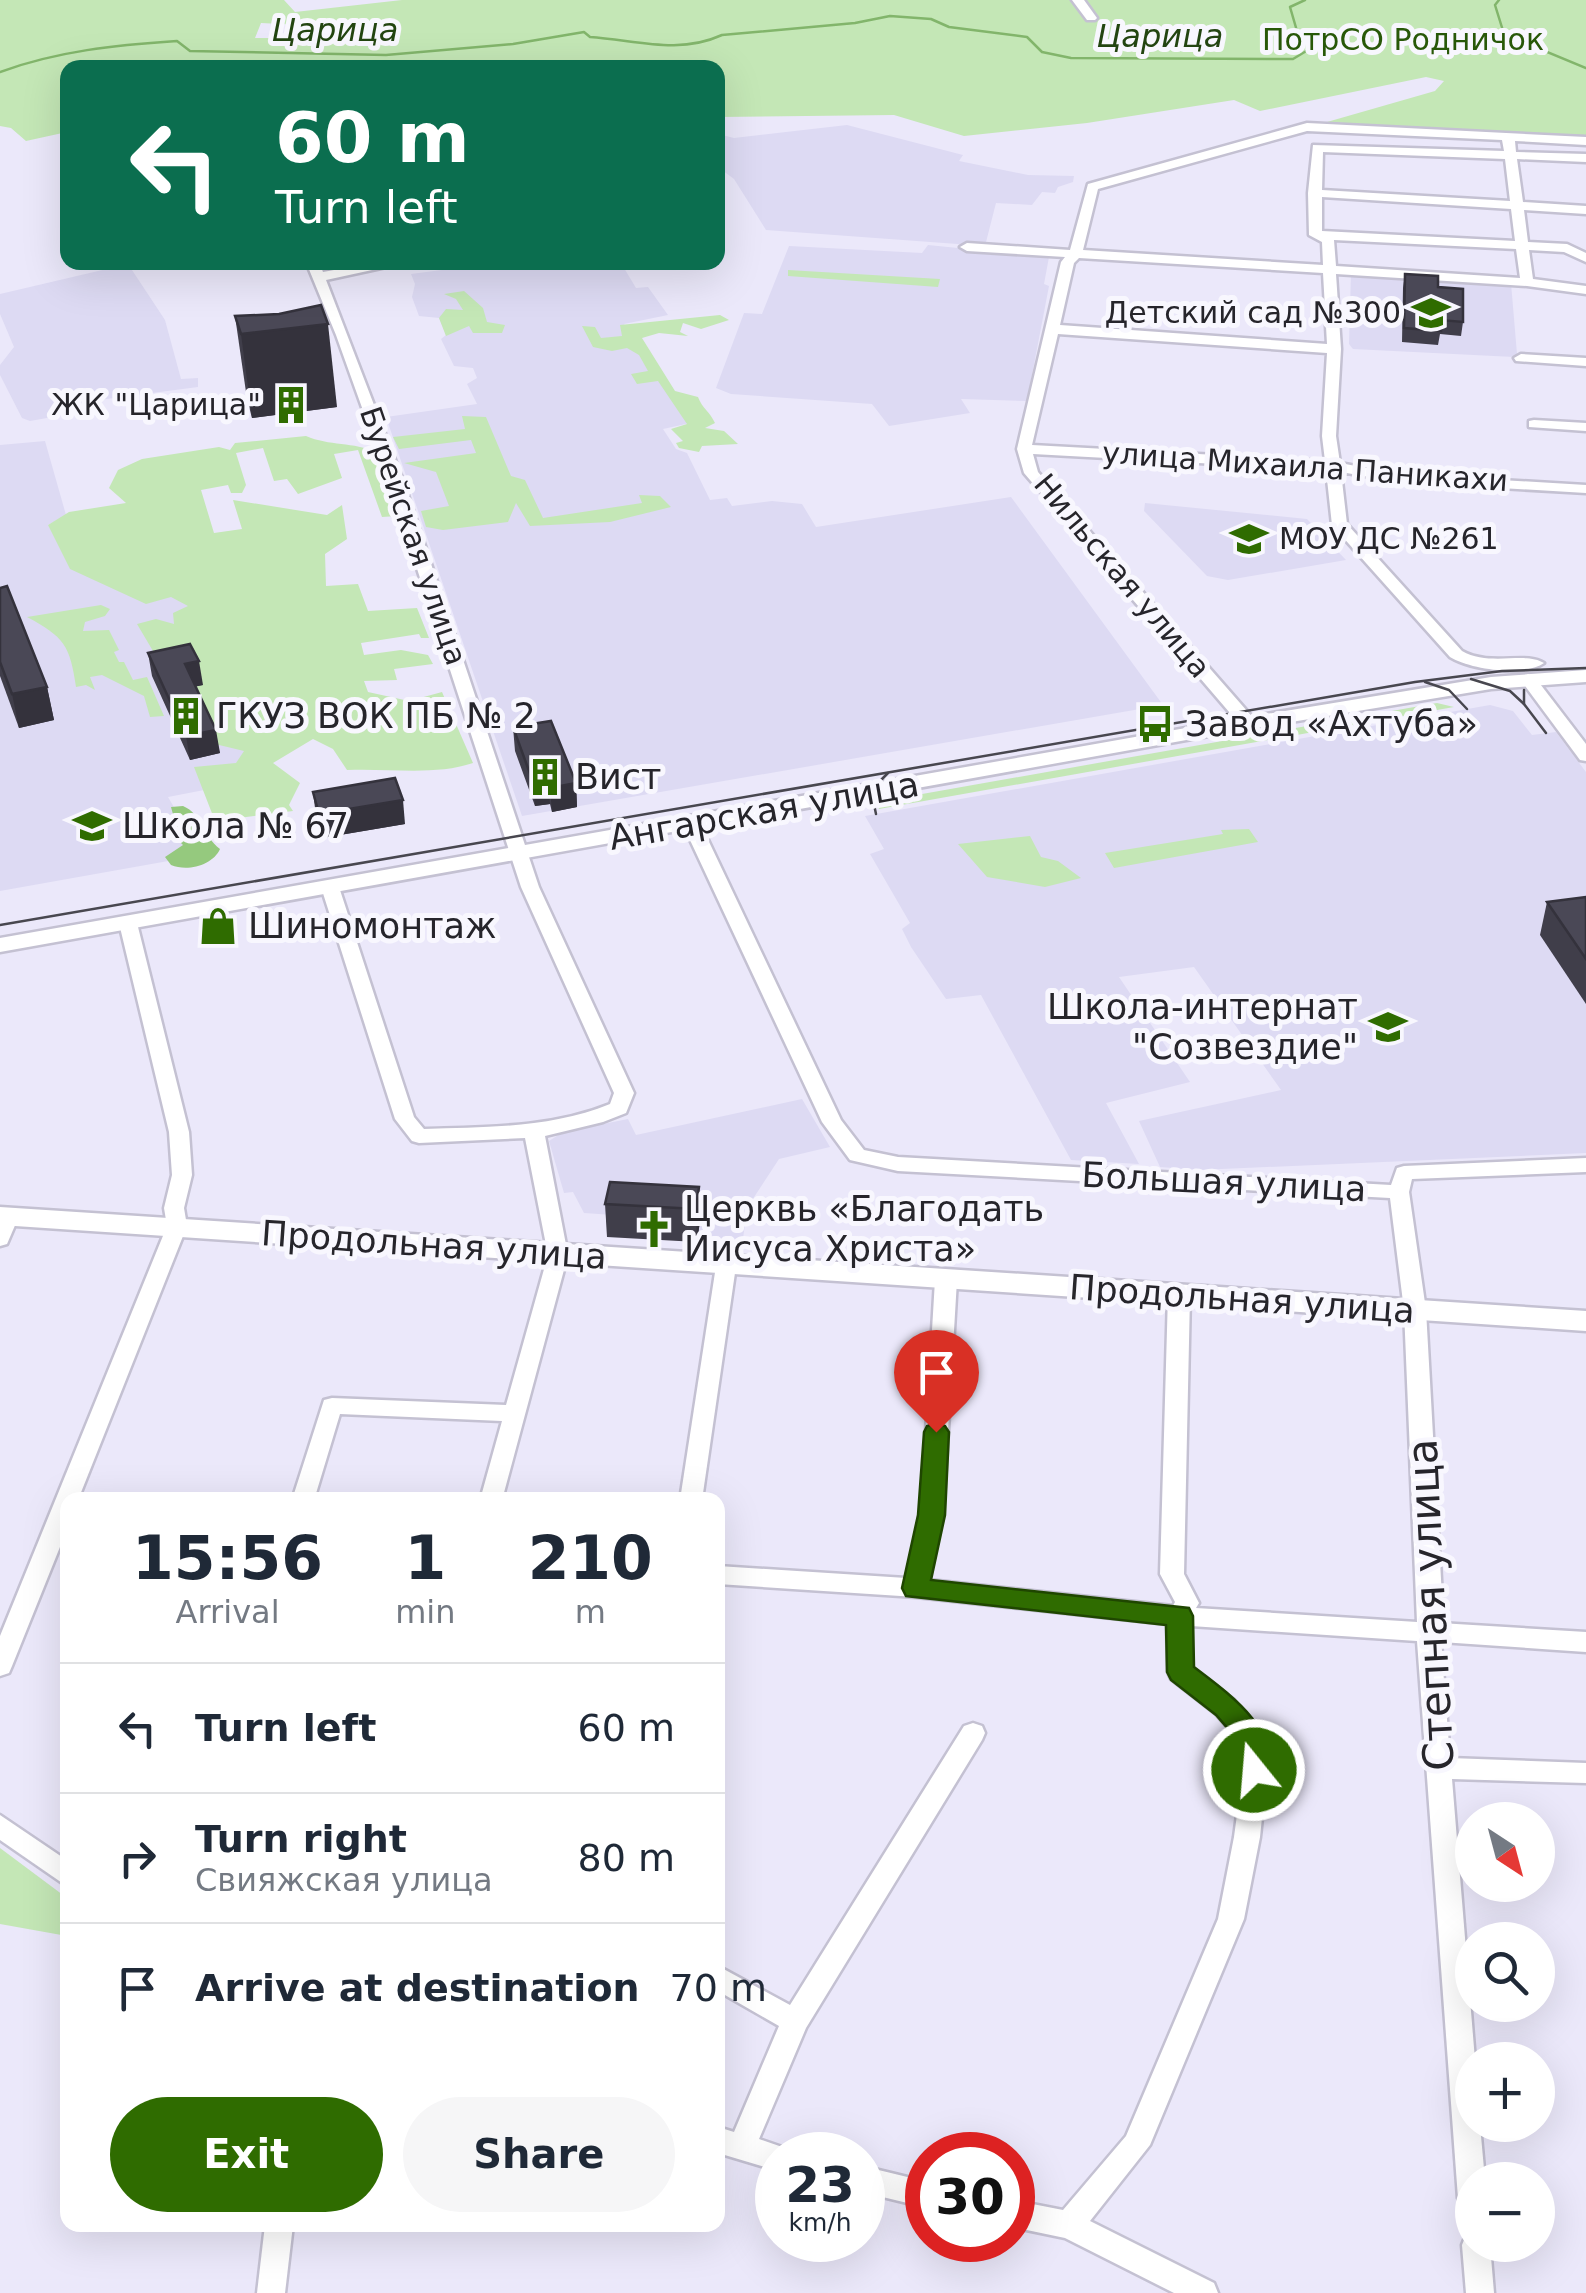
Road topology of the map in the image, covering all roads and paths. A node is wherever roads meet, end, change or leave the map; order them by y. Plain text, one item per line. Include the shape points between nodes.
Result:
1 (1078, 0) edge
2 (1091, 18) dead end
3 (1508, 137) junction
4 (1586, 141) edge
5 (1512, 154) junction
6 (1586, 158) edge
7 (1314, 193) junction
8 (1517, 205) junction
9 (1586, 210) edge
10 (1315, 235) junction
11 (1520, 245) junction
12 (967, 247) dead end
13 (1076, 254) junction
14 (1586, 258) edge
15 (315, 270) edge
16 (1332, 272) junction
17 (1526, 282) junction
18 (1586, 290) edge
19 (1052, 329) junction
20 (1334, 349) junction
21 (1521, 358) dead end
22 (1586, 362) edge
23 (1534, 424) dead end
24 (1586, 427) edge
25 (1024, 449) junction
26 (1332, 466) junction
27 (1586, 489) edge
28 (1586, 661) edge
29 (1528, 669) junction
30 (1586, 676) edge
31 (1248, 723) junction
32 (1586, 756) edge
33 (692, 825) junction
34 (518, 854) junction
35 (330, 887) junction
36 (128, 922) junction
37 (0, 946) edge
38 (534, 1132) junction
39 (1586, 1165) edge
40 (1400, 1192) junction
41 (3, 1224) edge
42 (176, 1226) junction
43 (558, 1254) junction
44 (726, 1266) junction
45 (946, 1280) junction
46 (1179, 1295) junction
47 (1415, 1310) junction
48 (1586, 1321) edge
49 (513, 1413) junction
50 (70, 1492) edge
51 (305, 1492) edge
52 (493, 1492) edge
53 (693, 1492) edge
54 (60, 1516) edge
55 (725, 1575) edge
56 (916, 1588) junction
57 (1179, 1616) junction
58 (1428, 1632) junction
59 (1586, 1642) edge
60 (0, 1666) edge
61 (973, 1733) dead end
62 (1438, 1768) junction
63 (1586, 1772) edge
64 (0, 1826) edge
65 (60, 1870) edge
66 (725, 1982) edge
67 (794, 2022) junction
68 (729, 2144) edge
69 (755, 2151) edge
70 (1469, 2162) edge
71 (1035, 2218) edge
72 (1069, 2225) junction
73 (277, 2232) edge
74 (1477, 2262) edge
75 (272, 2293) edge
76 (1204, 2293) edge
77 (1480, 2293) edge

1 - 2 street
3 - 4 street
3 - 5 street
3 - 13 street, Нильская улица via 1307,128 1092,187
5 - 6 street
5 - 7 street via 1317,148
5 - 8 street
7 - 8 street
7 - 10 street
8 - 9 street
8 - 11 street
10 - 11 street
10 - 16 street via 1328,240
11 - 14 street via 1567,248
11 - 17 street
12 - 13 street
13 - 16 street
13 - 19 street, Нильская улица via 1068,262
15 - 34 street, Бурейская улица via 381,437
16 - 17 street
16 - 20 street
17 - 18 street
19 - 20 street
19 - 25 street, Нильская улица
20 - 26 street
21 - 22 street
23 - 24 street
25 - 26 street, улица Михаила Паникахи
25 - 31 street, Нильская улица via 1032,473
26 - 27 street, улица Михаила Паникахи via 1398,478
26 - 29 street via 1340,524 1456,654 1467,662
28 - 29 main road, Ангарская улица
29 - 30 main road, Ангарская улица
29 - 31 main road, Ангарская улица
29 - 32 street
31 - 33 main road, Ангарская улица
33 - 34 main road, Ангарская улица
33 - 40 street, Большая улица via 832,1122 858,1155 898,1164
34 - 35 main road, Ангарская улица
34 - 38 street, Бурейская улица via 624,1093 620,1108 600,1117
35 - 36 main road, Ангарская улица
35 - 38 street via 405,1119 419,1136
36 - 37 main road, Ангарская улица
36 - 42 street via 179,1132
38 - 43 street
39 - 40 street, Большая улица via 1404,1173
40 - 47 street, Степная улица
41 - 42 main road, Продольная улица
42 - 43 main road, Продольная улица
42 - 50 street
43 - 44 main road, Продольная улица
43 - 49 street
44 - 45 main road, Продольная улица
44 - 53 street
45 - 46 main road, Продольная улица
45 - 56 street via 932,1515
46 - 47 main road, Продольная улица
46 - 57 street via 1172,1574 1187,1603
47 - 48 main road, Продольная улица
47 - 58 street, Степная улица
49 - 51 street via 332,1406
49 - 52 street
54 - 60 street
55 - 56 street
56 - 57 street
57 - 58 street
57 - 72 street via 1180,1672 1249,1734 1254,1770 1247,1837 1231,1919 1136,2144
58 - 59 street
58 - 62 street, Степная улица
61 - 67 street
62 - 63 street
62 - 70 street, Степная улица
64 - 65 street
66 - 67 street
67 - 68 street
68 - 69 street
71 - 72 street
72 - 76 street
73 - 75 street
74 - 77 street

